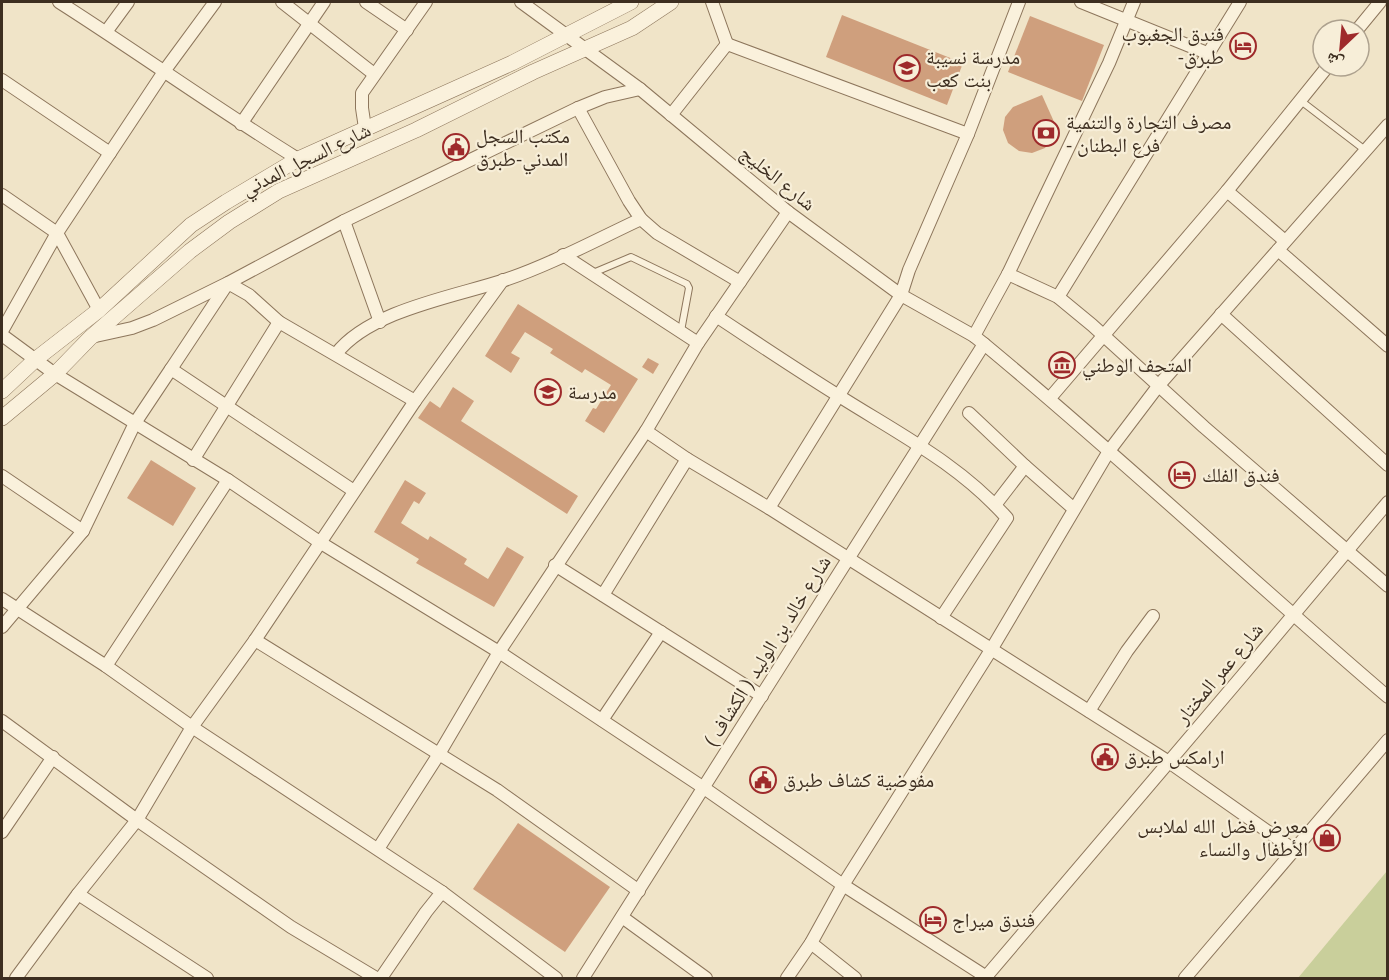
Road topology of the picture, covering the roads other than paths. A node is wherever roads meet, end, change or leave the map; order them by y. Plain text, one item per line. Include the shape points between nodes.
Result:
1 (59, 2) edge
2 (128, 2) edge
3 (215, 2) edge
4 (282, 2) edge
5 (324, 2) edge
6 (366, 2) edge
7 (426, 2) edge
8 (521, 2) edge
9 (631, 2) edge
10 (671, 2) edge
11 (712, 2) edge
12 (1019, 2) edge
13 (1081, 2) edge
14 (1134, 2) edge
15 (1240, 2) edge
16 (1380, 2) edge
17 (1367, 18) edge
18 (1127, 20) junction
19 (310, 23) junction
20 (407, 30) junction
21 (106, 32) junction
22 (567, 35) junction
23 (727, 44) junction
24 (586, 50) junction
25 (1207, 53) junction
26 (165, 70) junction
27 (374, 74) junction
28 (1319, 78) edge
29 (2, 80) edge
30 (640, 89) junction
31 (1301, 101) junction
32 (578, 108) junction
33 (671, 115) junction
34 (241, 124) junction
35 (365, 128) junction
36 (1385, 133) edge
37 (968, 134) junction
38 (1365, 150) junction
39 (110, 153) junction
40 (298, 159) junction
41 (1227, 191) junction
42 (2, 195) edge
43 (788, 212) junction
44 (641, 219) junction
45 (344, 221) junction
46 (57, 233) junction
47 (1282, 246) junction
48 (562, 255) junction
49 (592, 273) junction
50 (1008, 274) junction
51 (503, 280) junction
52 (740, 282) junction
53 (228, 284) junction
54 (902, 295) junction
55 (1058, 297) junction
56 (99, 310) junction
57 (1221, 314) junction
58 (716, 316) junction
59 (279, 322) junction
60 (380, 322) junction
61 (681, 332) junction
62 (2, 333) edge
63 (974, 336) junction
64 (1103, 336) junction
65 (90, 338) junction
66 (1385, 339) edge
67 (698, 343) junction
68 (984, 344) junction
69 (336, 354) junction
70 (36, 359) junction
71 (171, 369) junction
72 (55, 374) junction
73 (1159, 385) junction
74 (2, 391) edge
75 (839, 396) junction
76 (1050, 398) junction
77 (415, 401) junction
78 (227, 405) junction
79 (969, 413) dead end
80 (2, 418) edge
81 (135, 423) junction
82 (646, 431) junction
83 (921, 445) junction
84 (1109, 451) junction
85 (687, 459) junction
86 (193, 460) junction
87 (1388, 465) edge
88 (1025, 466) junction
89 (2, 476) edge
90 (228, 480) junction
91 (354, 491) junction
92 (1388, 502) edge
93 (995, 505) junction
94 (769, 508) junction
95 (1074, 509) junction
96 (82, 531) junction
97 (321, 543) junction
98 (1346, 550) junction
99 (849, 559) junction
100 (555, 565) junction
101 (1388, 586) edge
102 (603, 595) junction
103 (2, 599) edge
104 (17, 608) junction
105 (1153, 616) dead end
106 (1293, 616) junction
107 (941, 618) junction
108 (2, 627) edge
109 (661, 632) junction
110 (255, 640) junction
111 (991, 650) junction
112 (499, 651) junction
113 (106, 666) junction
114 (762, 696) junction
115 (1388, 697) edge
116 (1089, 711) junction
117 (602, 720) junction
118 (2, 721) edge
119 (192, 728) junction
120 (1388, 740) edge
121 (439, 754) junction
122 (53, 757) junction
123 (1169, 762) junction
124 (704, 788) junction
125 (137, 820) junction
126 (2, 832) edge
127 (378, 849) junction
128 (1294, 850) junction
129 (843, 885) junction
130 (639, 891) junction
131 (442, 892) junction
132 (78, 894) junction
133 (622, 917) junction
134 (811, 943) junction
135 (16, 978) edge
136 (207, 978) edge
137 (379, 978) edge
138 (556, 978) edge
139 (583, 978) edge
140 (706, 978) edge
141 (787, 978) edge
142 (855, 978) edge
143 (987, 978) edge
144 (1185, 978) edge

1 - 21 street
2 - 21 street
3 - 26 street
4 - 19 street
5 - 19 street
6 - 20 street
7 - 20 street
8 - 22 street, شارع الخليج
9 - 22 street, شارع السجل المدني
10 - 24 street, شارع السجل المدني via 632,28
11 - 23 street
12 - 37 street
13 - 18 street
14 - 18 street
15 - 25 street
16 - 17 street
18 - 25 street
18 - 50 street
19 - 27 street
19 - 34 street
20 - 27 street
21 - 26 street
22 - 24 street, شارع الخليج
22 - 35 street, شارع السجل المدني
23 - 33 street
23 - 37 street
24 - 30 street, شارع الخليج
24 - 65 street, شارع السجل المدني via 279,191 215,232
25 - 55 street
26 - 34 street
26 - 39 street
27 - 35 street via 362,93
28 - 31 street
29 - 39 street
30 - 32 street
30 - 33 street, شارع الخليج
31 - 38 lane
31 - 41 street
32 - 44 street
32 - 45 street
33 - 43 street, شارع الخليج
34 - 40 street
35 - 40 street, شارع السجل المدني
36 - 38 street
37 - 54 street via 909,270
38 - 47 street
39 - 46 street
40 - 56 street, شارع السجل المدني via 191,225
41 - 47 street
41 - 64 street
42 - 46 street
43 - 52 street
43 - 54 street, شارع الخليج
44 - 48 street
44 - 52 street
45 - 53 street
45 - 60 street
46 - 56 street
46 - 62 street
47 - 57 street
47 - 66 street
48 - 49 street
48 - 51 street
49 - 61 street
49 - 61 lane via 631,257 687,284
50 - 55 street
50 - 63 street
51 - 60 street via 428,302
51 - 77 street
52 - 58 street
53 - 59 street via 249,295
53 - 65 street via 132,328
53 - 71 street
54 - 63 street, شارع الخليج
54 - 75 street
55 - 64 street
56 - 70 street, شارع السجل المدني
57 - 73 street
57 - 87 street
58 - 67 street
58 - 75 street
59 - 69 street
59 - 78 street
60 - 69 street via 353,335
61 - 67 street
62 - 70 street
63 - 68 street, شارع الخليج
64 - 73 street
64 - 76 street
65 - 72 street, شارع السجل المدني
67 - 82 street
68 - 76 street, شارع الخليج
68 - 83 street, شارع خالد بن الوليد ( الكشاف )
69 - 77 street
70 - 72 street
70 - 74 street, شارع السجل المدني
71 - 78 street
71 - 81 street
72 - 80 street, شارع السجل المدني
72 - 81 street
73 - 84 street
73 - 98 street
75 - 83 street
75 - 94 street
76 - 84 street, شارع الخليج
77 - 91 street
78 - 86 street
78 - 91 street
79 - 88 street
81 - 86 street
81 - 96 street
82 - 85 street
82 - 100 street
83 - 93 street
83 - 99 street, شارع خالد بن الوليد ( الكشاف )
84 - 95 street
84 - 106 street, شارع الخليج
85 - 94 street
85 - 102 street
86 - 90 street
88 - 93 street
88 - 95 street
89 - 96 street
90 - 97 street
90 - 113 street
91 - 97 street
92 - 98 street, شارع عمر المختار
93 - 107 street via 1007,519
94 - 99 street
95 - 111 street
96 - 104 street
97 - 110 street
97 - 112 street
98 - 101 street
98 - 106 street, شارع عمر المختار
99 - 107 street
99 - 114 street, شارع خالد بن الوليد ( الكشاف )
100 - 102 street
100 - 112 street
102 - 109 street
103 - 104 street
104 - 108 street
104 - 113 street
105 - 116 street
106 - 115 street, شارع الخليج
106 - 123 street, شارع عمر المختار
107 - 111 street
109 - 114 street
109 - 117 street
110 - 119 street
110 - 121 street
111 - 116 street
111 - 129 street
112 - 117 street
112 - 121 street
113 - 119 street
114 - 124 street, شارع خالد بن الوليد ( الكشاف )
116 - 123 street
117 - 124 street
118 - 122 street
119 - 125 street
119 - 127 street
120 - 128 street
121 - 127 street
121 - 130 street via 497,790
122 - 125 street
122 - 126 street
123 - 128 street
123 - 143 street, شارع عمر المختار
124 - 129 street
124 - 130 street, شارع خالد بن الوليد ( الكشاف )
125 - 132 street
125 - 137 street via 291,927
127 - 131 street
128 - 144 street
129 - 134 street
129 - 143 street
130 - 133 street, شارع خالد بن الوليد ( الكشاف )
131 - 137 street
131 - 138 street
132 - 135 street
132 - 136 street
133 - 139 street, شارع خالد بن الوليد ( الكشاف )
133 - 140 street
134 - 141 street
134 - 142 street

